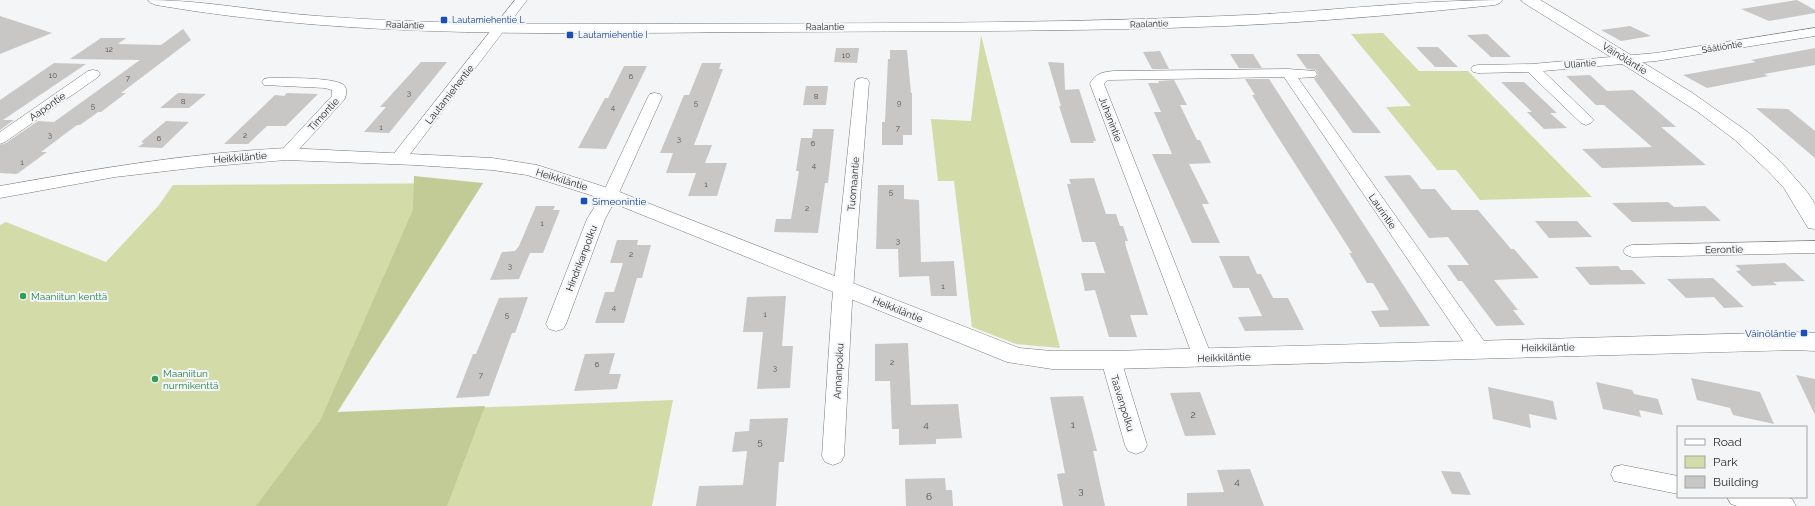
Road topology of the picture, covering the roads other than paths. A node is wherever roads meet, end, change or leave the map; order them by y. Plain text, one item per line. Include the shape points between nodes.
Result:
1 (156, 0) edge
2 (521, 0) edge
3 (1496, 0) edge
4 (1529, 0) edge
5 (500, 29) junction
6 (1815, 32) edge
7 (1628, 60) junction
8 (1532, 68) junction
9 (1478, 69) dead end
10 (1288, 73) junction
11 (93, 74) dead end
12 (1310, 74) dead end
13 (269, 82) dead end
14 (862, 82) dead end
15 (655, 97) dead end
16 (1586, 120) dead end
17 (0, 139) edge
18 (286, 154) junction
19 (398, 159) junction
20 (0, 192) edge
21 (610, 195) junction
22 (1815, 223) edge
23 (1815, 247) edge
24 (1632, 251) dead end
25 (844, 287) junction
26 (556, 324) dead end
27 (1815, 342) edge
28 (1479, 349) junction
29 (1202, 357) junction
30 (1111, 360) junction
31 (1136, 445) dead end
32 (833, 456) dead end
33 (1622, 474) dead end
34 (1677, 485) edge
35 (1744, 498) edge
36 (1784, 506) edge

1 - 5 street, Raalantie via 267,16 350,23
2 - 5 street, Lautamiehentie
3 - 5 street, Raalantie via 1430,8 1143,25
4 - 7 street, Väinöläntie
5 - 19 street, Lautamiehentie
6 - 7 street, Säätiöntie via 1702,51
7 - 8 street, Ullantie
7 - 22 street, Väinöläntie via 1737,132 1793,185
8 - 9 street, Ullantie
8 - 16 street
10 - 12 street, Juhanintie
10 - 28 street, Laurintie
10 - 29 street, Juhanintie via 1114,75 1104,76 1097,84
11 - 17 street, Aapontie
13 - 18 street, Timontie via 326,84 339,88 339,97
14 - 25 street, Tuomaantie
15 - 21 street
18 - 19 street, Heikkiläntie
18 - 20 street, Heikkiläntie via 115,171
19 - 21 street, Heikkiläntie via 492,164 530,169
21 - 25 street, Heikkiläntie
21 - 26 street, Hindrikanpolku via 596,219
23 - 24 street, Eerontie
25 - 30 street, Heikkiläntie via 1016,356 1052,360
25 - 32 street, Annanpolku
27 - 28 street, Heikkiläntie
28 - 29 street, Heikkiläntie
29 - 30 street, Heikkiläntie
30 - 31 street, Taavanpolku
33 - 34 street
35 - 36 street

